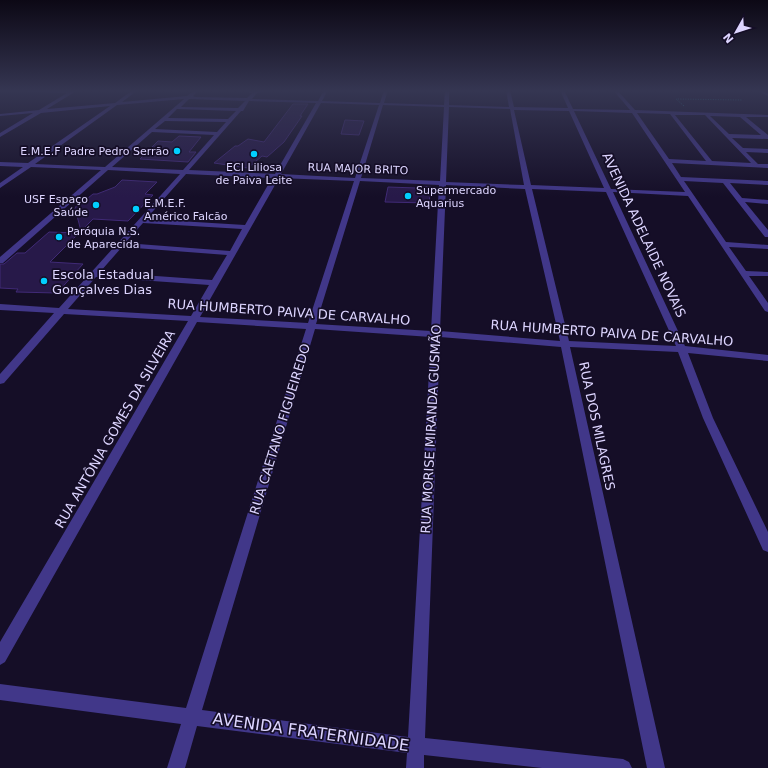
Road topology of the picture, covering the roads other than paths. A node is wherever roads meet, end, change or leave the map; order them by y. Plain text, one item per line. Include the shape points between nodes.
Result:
1 (15, 126) edge
2 (85, 126) edge
3 (156, 126) edge
4 (225, 126) edge
5 (305, 126) edge
6 (375, 126) edge
7 (445, 126) edge
8 (515, 126) edge
9 (580, 126) edge
10 (643, 126) edge
11 (681, 126) edge
12 (718, 126) edge
13 (754, 126) edge
14 (151, 130) junction
15 (218, 134) junction
16 (0, 135) edge
17 (728, 136) junction
18 (767, 137) edge
19 (740, 150) junction
20 (768, 151) edge
21 (667, 161) junction
22 (710, 163) junction
23 (0, 164) edge
24 (30, 165) junction
25 (756, 165) junction
26 (768, 166) edge
27 (107, 168) junction
28 (186, 171) junction
29 (276, 176) junction
30 (679, 179) junction
31 (357, 180) junction
32 (725, 181) junction
33 (442, 183) junction
34 (768, 183) edge
35 (0, 186) edge
36 (528, 187) junction
37 (609, 190) junction
38 (691, 194) junction
39 (741, 200) junction
40 (768, 202) edge
41 (140, 222) junction
42 (757, 222) junction
43 (768, 223) edge
44 (247, 227) junction
45 (768, 235) edge
46 (724, 244) junction
47 (119, 245) junction
48 (768, 247) edge
49 (232, 253) junction
50 (0, 261) edge
51 (743, 272) junction
52 (94, 274) junction
53 (768, 274) edge
54 (214, 283) junction
55 (0, 307) edge
56 (768, 309) edge
57 (61, 312) junction
58 (193, 319) junction
59 (311, 327) junction
60 (435, 334) junction
61 (565, 344) junction
62 (682, 349) junction
63 (768, 358) edge
64 (0, 380) edge
65 (768, 546) edge
66 (0, 657) edge
67 (0, 692) edge
68 (192, 716) junction
69 (416, 746) junction
70 (176, 768) edge
71 (415, 768) edge
72 (623, 768) edge
73 (656, 768) edge

1 - 16 street
2 - 24 street
3 - 14 street
4 - 15 street
5 - 29 street, RUA ANTÔNIA GOMES DA SILVEIRA
6 - 31 street, RUA CAETANO FIGUEIREDO
7 - 33 street, RUA MORISE MIRANDA GUSMÃO
8 - 36 street, RUA DOS MILAGRES
9 - 37 street, AVENIDA ADELAIDE NOVAIS
10 - 21 street
11 - 22 street
12 - 17 street
13 - 18 street
14 - 15 street
14 - 27 street
15 - 28 street
17 - 18 street
17 - 19 street
19 - 20 street
19 - 25 street
21 - 22 street
21 - 30 street
22 - 25 street
23 - 24 street, RUA MAJOR BRITO
24 - 27 street, RUA MAJOR BRITO
24 - 35 street
25 - 26 street
27 - 28 street, RUA MAJOR BRITO
27 - 50 street
28 - 29 street, RUA MAJOR BRITO
28 - 41 street
29 - 31 street, RUA MAJOR BRITO
29 - 44 street, RUA ANTÔNIA GOMES DA SILVEIRA
30 - 32 street
30 - 38 street
31 - 33 street, RUA MAJOR BRITO
31 - 59 street, RUA CAETANO FIGUEIREDO
32 - 34 street
32 - 39 street
33 - 36 street, RUA MAJOR BRITO
33 - 60 street, RUA MORISE MIRANDA GUSMÃO
36 - 37 street, RUA MAJOR BRITO
36 - 61 street, RUA DOS MILAGRES
37 - 38 street, RUA MAJOR BRITO
37 - 62 street, AVENIDA ADELAIDE NOVAIS
38 - 46 street
39 - 40 street
39 - 42 street
41 - 44 street
41 - 47 street
42 - 43 street
42 - 45 street
44 - 49 street, RUA ANTÔNIA GOMES DA SILVEIRA
46 - 48 street
46 - 51 street
47 - 49 street
47 - 52 street
49 - 54 street, RUA ANTÔNIA GOMES DA SILVEIRA
51 - 53 street
51 - 56 street
52 - 54 street
52 - 57 street
54 - 58 street, RUA ANTÔNIA GOMES DA SILVEIRA
55 - 57 street, RUA HUMBERTO PAIVA DE CARVALHO
57 - 58 street, RUA HUMBERTO PAIVA DE CARVALHO
57 - 64 street
58 - 59 street, RUA HUMBERTO PAIVA DE CARVALHO
58 - 66 street, RUA ANTÔNIA GOMES DA SILVEIRA
59 - 60 street, RUA HUMBERTO PAIVA DE CARVALHO
59 - 68 street, RUA CAETANO FIGUEIREDO
60 - 61 street, RUA HUMBERTO PAIVA DE CARVALHO
60 - 69 street, RUA MORISE MIRANDA GUSMÃO
61 - 62 street, RUA HUMBERTO PAIVA DE CARVALHO
61 - 73 street, RUA DOS MILAGRES
62 - 63 street, RUA HUMBERTO PAIVA DE CARVALHO
62 - 65 street, AVENIDA ADELAIDE NOVAIS via 708,418
67 - 68 street, AVENIDA FRATERNIDADE
68 - 69 street, AVENIDA FRATERNIDADE
68 - 70 street, RUA CAETANO FIGUEIREDO
69 - 71 street, RUA MORISE MIRANDA GUSMÃO
69 - 72 street, AVENIDA FRATERNIDADE

